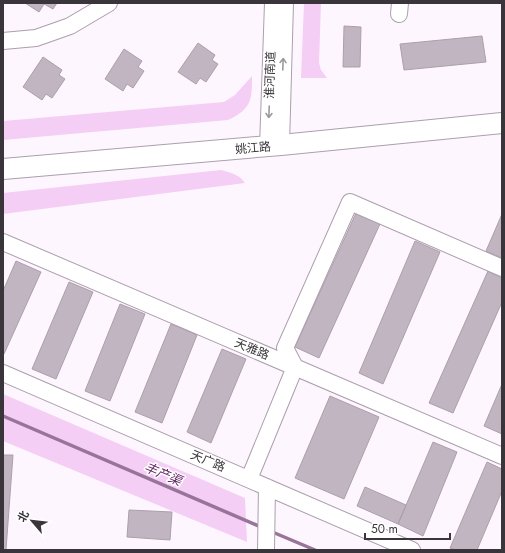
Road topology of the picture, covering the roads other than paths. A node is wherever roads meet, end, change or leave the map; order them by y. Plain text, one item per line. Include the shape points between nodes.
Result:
1 (109, 3) edge
2 (273, 3) edge
3 (285, 3) edge
4 (3, 40) edge
5 (502, 123) edge
6 (274, 146) junction
7 (3, 169) edge
8 (3, 242) edge
9 (502, 268) edge
10 (295, 367) junction
11 (3, 373) edge
12 (502, 456) edge
13 (249, 479) junction
14 (267, 487) junction
15 (266, 550) edge
16 (412, 550) edge

1 - 4 street via 70,26 36,38
2 -> 6 street, 淮河南道
6 -> 3 street, 淮河南道
5 - 6 main road, 姚江路
6 - 7 main road, 姚江路
8 - 10 street, 天雅路
9 - 10 street via 350,202 285,348
10 - 12 street, 天雅路
10 - 13 street
11 - 13 street, 天广路
13 - 14 street, 天广路
14 - 15 street
14 - 16 street, 天广路

